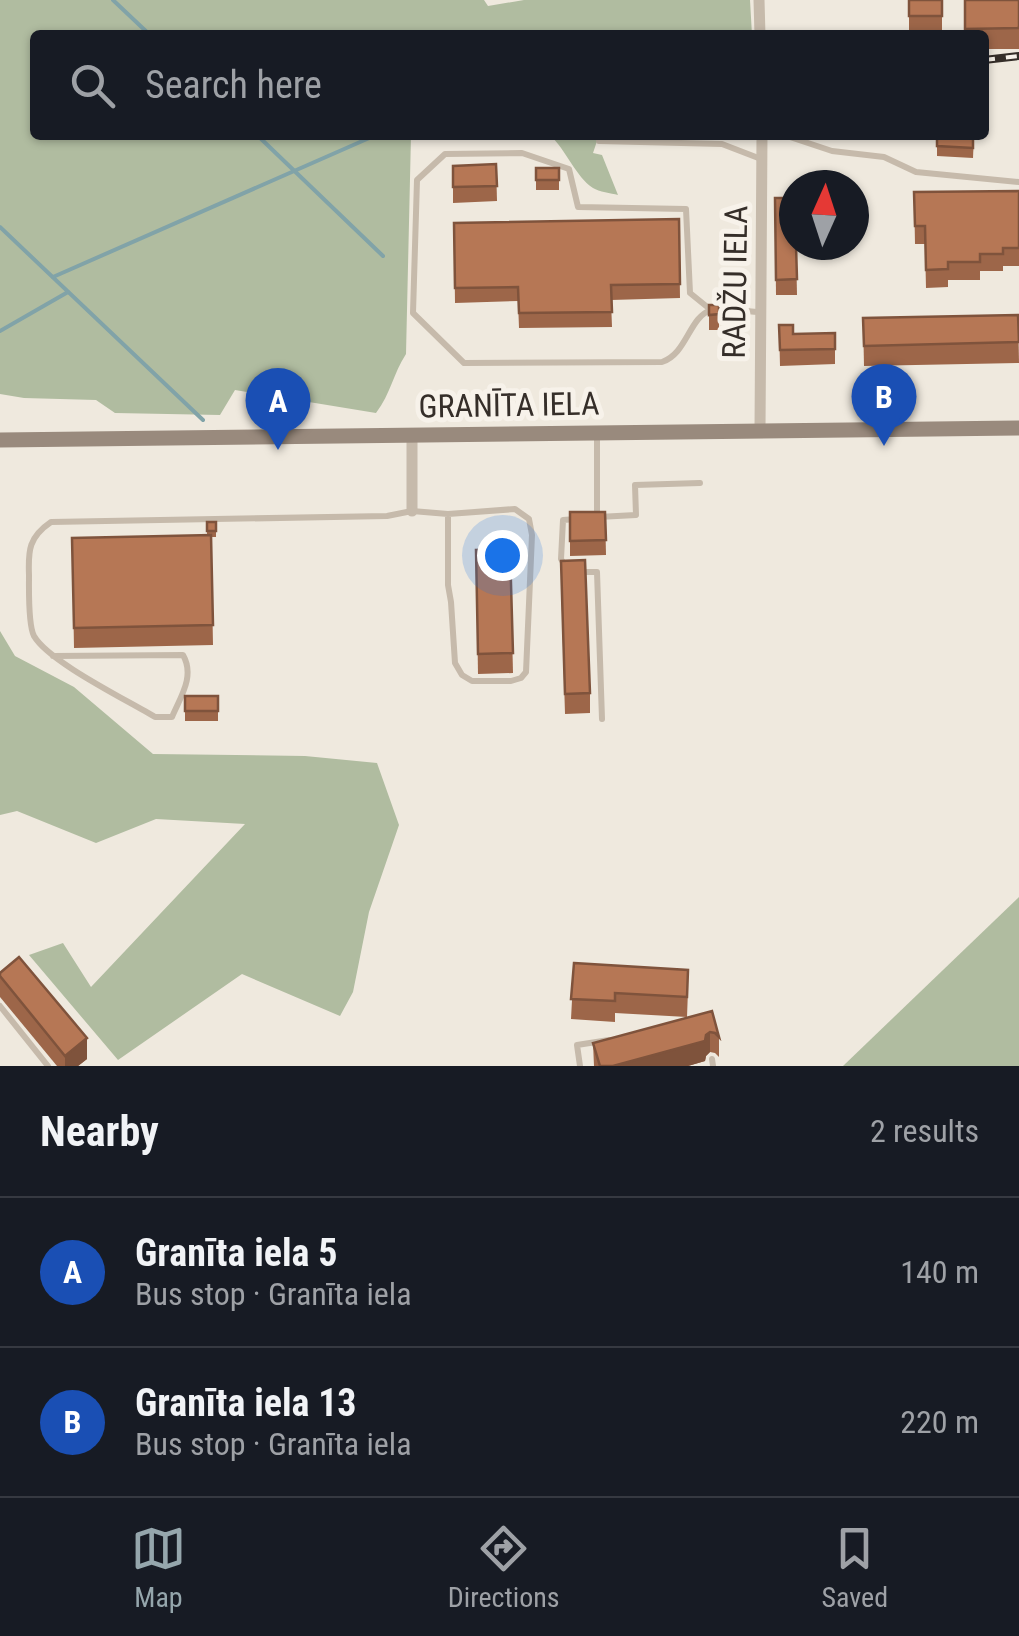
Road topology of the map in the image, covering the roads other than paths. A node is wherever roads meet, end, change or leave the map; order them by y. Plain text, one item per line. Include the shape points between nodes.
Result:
1 (759, 0) edge
2 (760, 30) edge
3 (762, 140) edge
4 (799, 140) edge
5 (599, 141) dead end
6 (762, 159) junction
7 (1019, 182) edge
8 (711, 310) junction
9 (762, 312) junction
10 (1019, 428) edge
11 (760, 430) junction
12 (597, 432) junction
13 (412, 434) junction
14 (0, 440) edge
15 (700, 483) dead end
16 (412, 511) junction
17 (448, 514) junction
18 (597, 517) junction
19 (52, 656) junction
20 (602, 719) dead end
21 (0, 1006) edge
22 (614, 1039) edge
23 (48, 1066) edge
24 (580, 1066) edge

1 - 2 street
3 - 6 street, RADŽU IELA
4 - 7 lane via 884,157 916,172
5 - 6 lane via 722,144
6 - 9 street, RADŽU IELA
8 - 8 lane via 674,358 662,362 464,363 413,313 417,180 445,154 522,153 570,168 578,207 686,209 690,293
8 - 9 lane
9 - 11 street, RADŽU IELA
10 - 11 main road, GRANĪTA IELA
11 - 12 main road, GRANĪTA IELA
12 - 13 main road, GRANĪTA IELA
12 - 18 lane
13 - 14 main road, GRANĪTA IELA
13 - 16 street
15 - 18 lane via 635,485 636,515
16 - 17 lane
16 - 19 lane via 51,522 30,547 28,575 32,633
17 - 17 lane via 515,509 529,519 526,672 520,678 472,681 455,663
18 - 20 lane via 563,520 561,559 569,572 597,572
19 - 19 lane via 183,655 190,666 172,717 155,717
21 - 23 lane
22 - 24 lane via 577,1045

